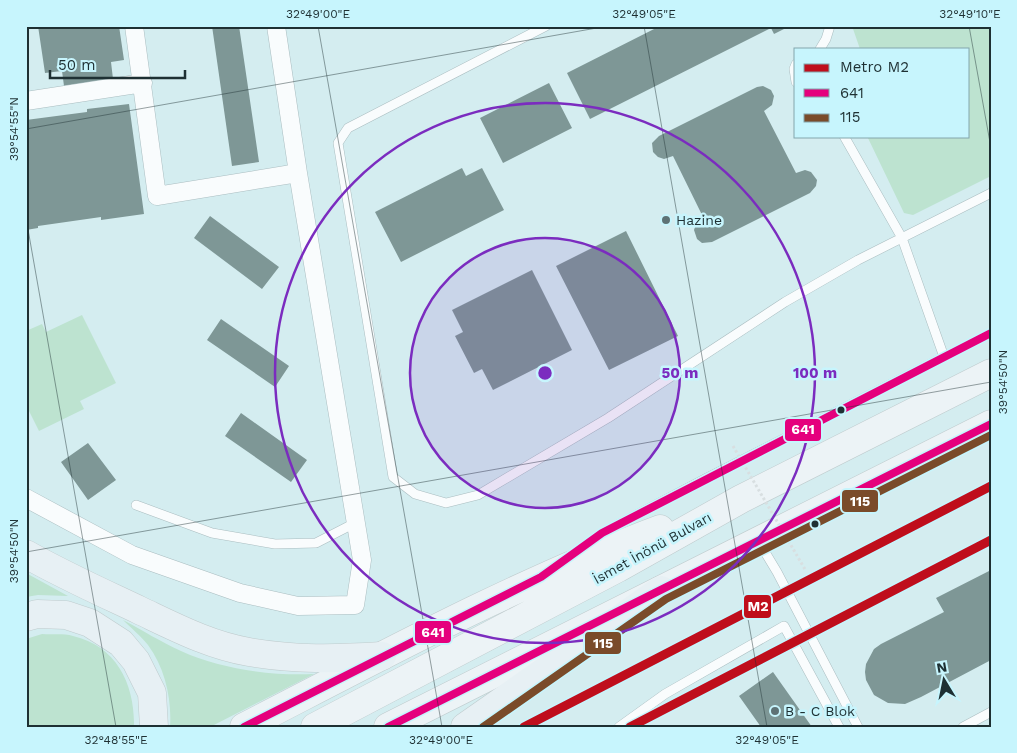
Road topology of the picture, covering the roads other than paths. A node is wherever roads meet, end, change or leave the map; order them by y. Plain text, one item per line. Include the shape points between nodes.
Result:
1 (134, 26) edge
2 (276, 26) edge
3 (546, 26) edge
4 (830, 26) edge
5 (821, 48) edge
6 (143, 83) junction
7 (26, 101) edge
8 (845, 138) edge
9 (298, 173) junction
10 (991, 193) edge
11 (902, 238) junction
12 (991, 333) edge
13 (944, 357) junction
14 (991, 373) edge
15 (991, 424) edge
16 (26, 498) edge
17 (741, 499) junction
18 (136, 505) dead end
19 (355, 523) junction
20 (758, 540) junction
21 (26, 554) edge
22 (541, 577) junction
23 (661, 590) junction
24 (26, 617) edge
25 (382, 656) junction
26 (440, 699) junction
27 (991, 712) edge
28 (154, 727) edge
29 (244, 727) edge
30 (315, 727) edge
31 (388, 727) edge
32 (403, 727) edge
33 (465, 727) edge
34 (619, 727) edge
35 (839, 727) edge
36 (858, 727) edge
37 (963, 727) edge

1 - 6 street
2 - 9 street
3 - 11 lane via 348,128 338,143 393,476 415,494 446,503 478,495 608,418 785,302
4 - 5 lane
6 - 7 street
6 - 9 street via 157,196
8 - 11 lane
9 - 19 street
10 - 11 lane
11 - 13 lane
12 - 13 lane
13 - 22 lane via 602,533
14 - 17 main road, İsmet İnönü Bulvarı
15 - 20 main road
16 - 19 street via 132,555 240,593 298,606 355,605 362,560
17 - 22 main road
17 - 30 main road, İsmet İnönü Bulvarı via 618,568
18 - 19 lane via 212,533 275,544 316,542
20 - 23 main road
20 - 36 lane
21 - 25 highway via 198,638 247,652 292,658 333,660
22 - 25 main road
23 - 26 main road
23 - 33 highway
24 - 28 highway via 66,615 90,624 122,643 136,660 152,693
25 - 29 main road
26 - 31 main road
26 - 32 main road
27 - 37 lane
34 - 35 lane via 665,694 784,626

